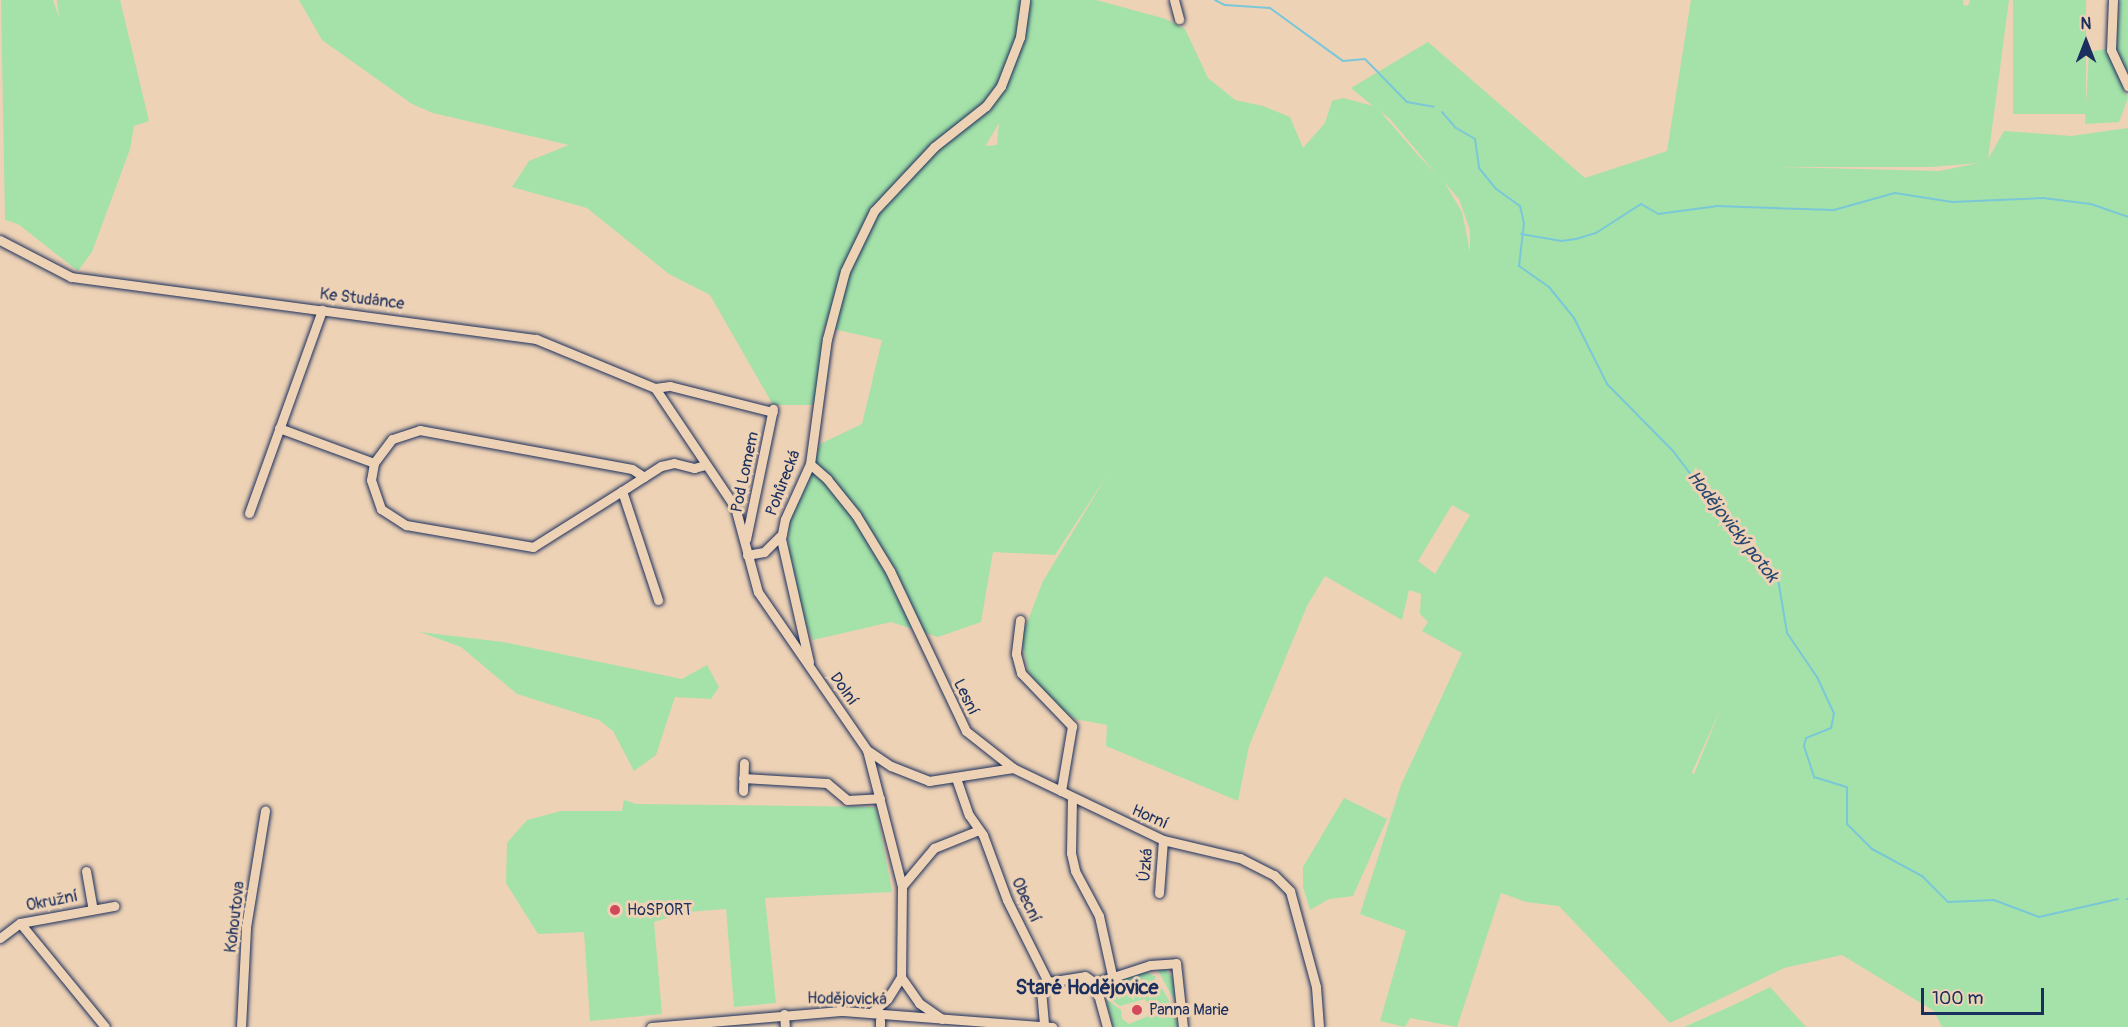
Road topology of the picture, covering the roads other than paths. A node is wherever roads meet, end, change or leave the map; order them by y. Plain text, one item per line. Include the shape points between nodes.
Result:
1 (1025, 0) edge
2 (1174, 0) edge
3 (2113, 0) edge
4 (1179, 19) dead end
5 (2128, 86) edge
6 (4, 243) edge
7 (322, 310) junction
8 (655, 388) junction
9 (279, 428) junction
10 (374, 463) junction
11 (810, 464) junction
12 (705, 465) junction
13 (644, 477) junction
14 (622, 491) junction
15 (249, 513) dead end
16 (782, 534) junction
17 (746, 542) junction
18 (747, 555) junction
19 (658, 600) dead end
20 (1020, 620) dead end
21 (812, 670) junction
22 (867, 750) junction
23 (744, 764) dead end
24 (1013, 768) junction
25 (743, 778) junction
26 (956, 778) junction
27 (742, 791) dead end
28 (1061, 791) junction
29 (1072, 797) junction
30 (880, 798) junction
31 (265, 811) dead end
32 (979, 830) junction
33 (1163, 840) junction
34 (86, 871) dead end
35 (902, 886) junction
36 (1159, 893) dead end
37 (114, 906) dead end
38 (93, 909) junction
39 (20, 922) junction
40 (0, 938) edge
41 (1112, 975) junction
42 (901, 976) junction
43 (1048, 982) junction
44 (1095, 983) junction
45 (872, 1011) junction
46 (784, 1014) junction
47 (942, 1019) junction
48 (718, 1024) edge
49 (1048, 1026) edge
50 (105, 1027) edge
51 (241, 1027) edge
52 (651, 1027) edge
53 (786, 1027) edge
54 (1107, 1027) edge
55 (1183, 1027) edge
56 (1319, 1027) edge

1 - 11 street, Pohůrecká via 1020,37 1001,86 986,106 934,147 874,211 845,271 827,339
2 - 4 street
3 - 5 street via 2111,50
6 - 7 street, Ke Studánce via 71,277 213,299
7 - 8 street, Ke Studánce via 536,339
7 - 9 street
8 - 12 street, Dolní
8 - 17 street, Pod Lomem via 670,386 773,410
9 - 10 street
9 - 15 street
10 - 13 street via 392,439 420,430 632,469
10 - 14 street via 374,497 393,519 406,525 532,547
11 - 16 street, Pohůrecká
11 - 24 street, Lesní via 856,515 890,571 966,732
12 - 13 street via 694,468 667,464
12 - 17 street, Dolní via 735,507
13 - 14 street
14 - 19 street
16 - 18 street via 764,552
16 - 21 street, Pohůrecká via 789,586
17 - 18 street, Dolní
18 - 21 street, Dolní via 758,592
20 - 28 street via 1016,654 1021,673 1072,726
21 - 22 street, Dolní
22 - 26 street via 912,776 929,781
22 - 30 street, Dolní
23 - 25 street
24 - 26 street
24 - 28 street, Horní
25 - 27 street
25 - 30 street via 827,783 847,800
26 - 32 street, Obecní via 969,815
28 - 29 street, Horní
29 - 33 street, Horní
29 - 41 street via 1071,853 1075,871 1099,916
30 - 35 street, Dolní
31 - 51 street, Kohoutova via 246,927
32 - 35 street via 934,848
32 - 43 street, Obecní via 1007,900
33 - 36 street, Úzká
33 - 56 street, Horní via 1240,858 1282,881 1290,891 1316,987
34 - 38 street
35 - 42 street, Dolní
37 - 38 street, Okružní
38 - 39 street, Okružní
39 - 40 street, Okružní
39 - 50 street
41 - 44 street
41 - 55 street via 1149,965 1176,963
42 - 45 street via 887,999
42 - 47 street via 919,1003
43 - 44 street via 1085,976
43 - 49 street via 1041,991
44 - 54 street
45 - 46 street, Hodějovická
45 - 47 street, Hodějovická
46 - 48 street, Hodějovická
46 - 53 street
47 - 49 street, Hodějovická
48 - 52 street, Hodějovická

